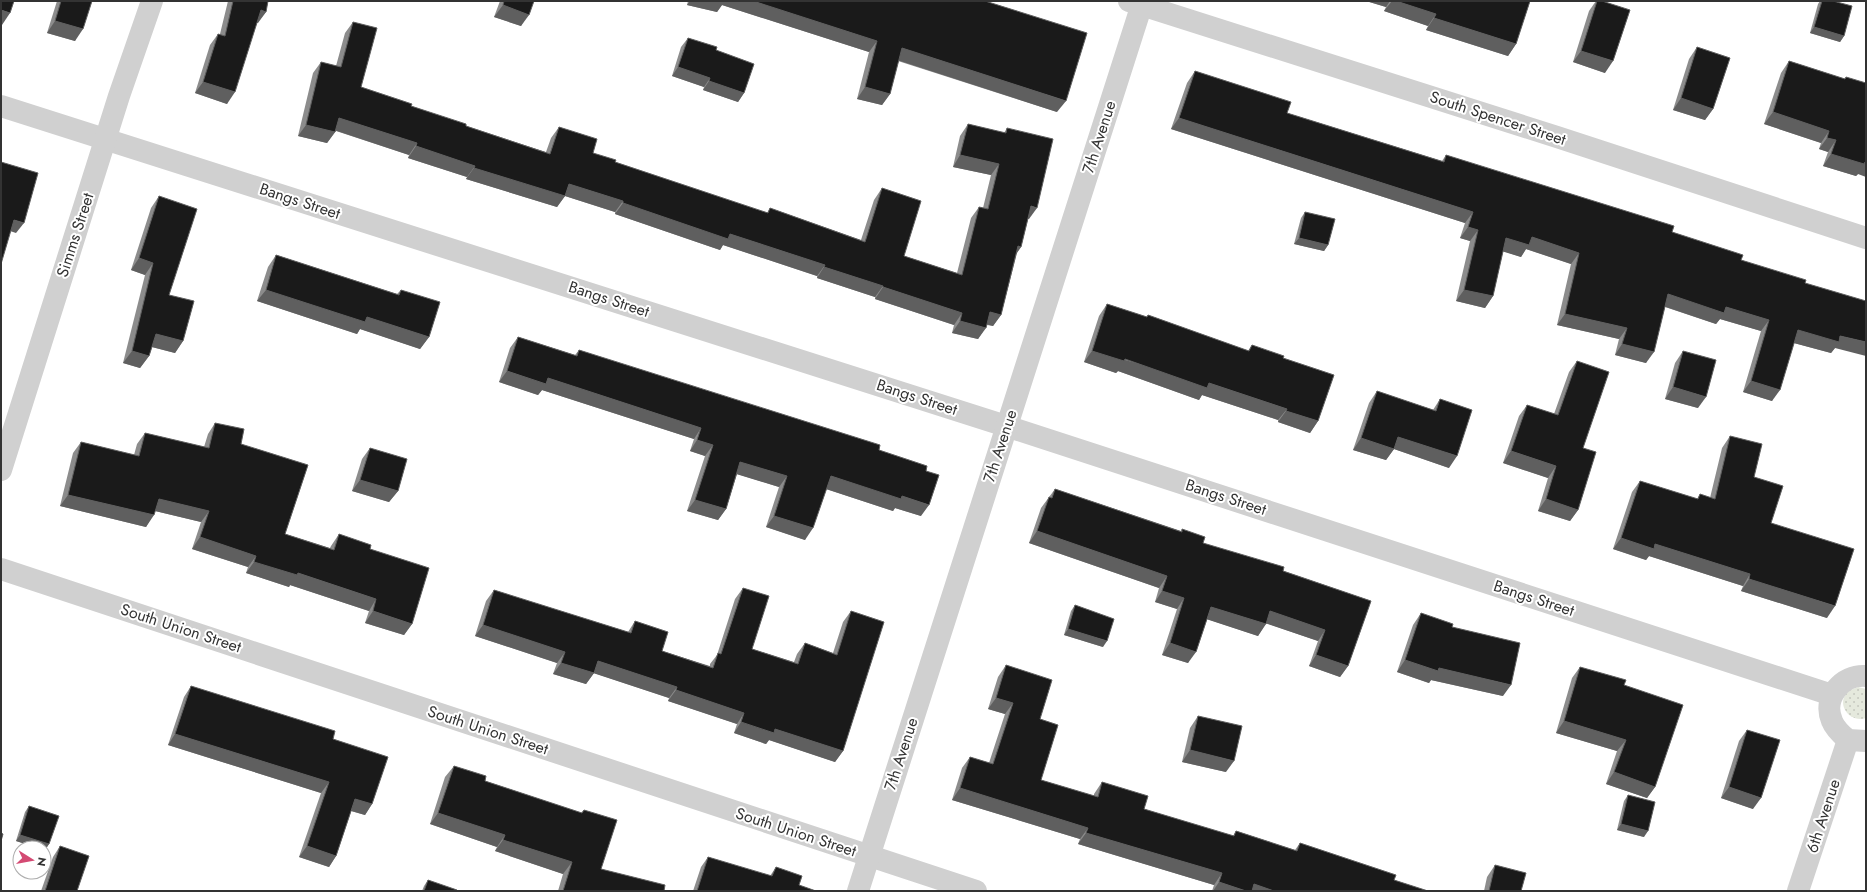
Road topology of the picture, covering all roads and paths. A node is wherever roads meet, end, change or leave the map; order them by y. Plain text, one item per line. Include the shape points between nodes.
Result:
1 (152, 1) edge
2 (1138, 2) edge
3 (1, 106) edge
4 (105, 140) junction
5 (1866, 238) edge
6 (1006, 426) junction
7 (1, 470) edge
8 (1, 569) edge
9 (1866, 676) edge
10 (1832, 695) junction
11 (1857, 741) edge
12 (869, 856) junction
13 (858, 891) edge
14 (976, 891) edge
15 (1798, 891) edge

1 - 4 street, Simms Street
2 - 5 street, South Spencer Street
2 - 6 street, 7th Avenue
3 - 4 street, Bangs Street
4 - 6 street, Bangs Street
4 - 7 street, Simms Street
6 - 10 street, Bangs Street
6 - 12 street, 7th Avenue
8 - 12 street, South Union Street
9 - 10 street via 1847,679
10 - 11 street via 1829,703 1831,720 1835,728
11 - 15 street, 6th Avenue
12 - 13 street, 7th Avenue
12 - 14 street, South Union Street

